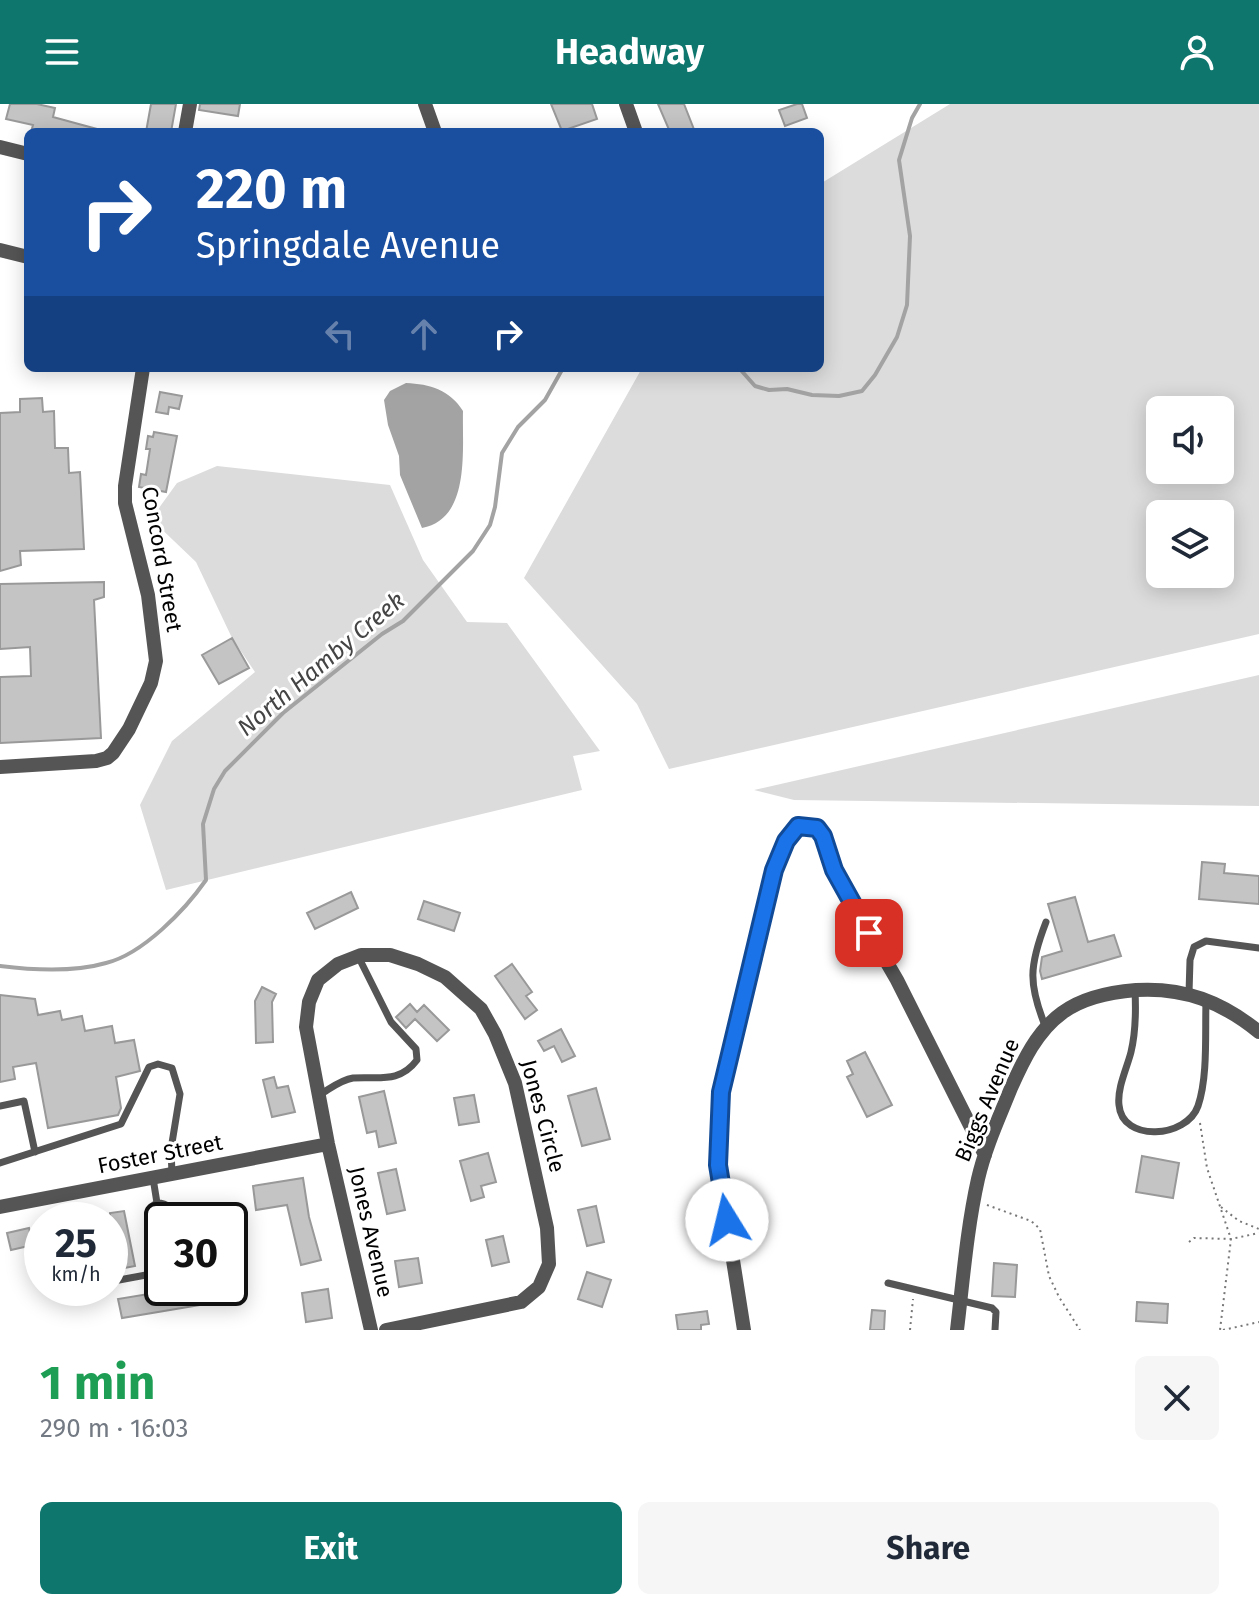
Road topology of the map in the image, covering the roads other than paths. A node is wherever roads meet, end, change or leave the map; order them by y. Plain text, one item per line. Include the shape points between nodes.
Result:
1 (190, 104) edge
2 (425, 104) edge
3 (626, 104) edge
4 (186, 128) edge
5 (434, 128) edge
6 (635, 128) edge
7 (0, 147) edge
8 (24, 153) edge
9 (0, 250) edge
10 (24, 256) edge
11 (142, 372) edge
12 (0, 767) edge
13 (1046, 922) dead end
14 (1259, 948) edge
15 (358, 956) junction
16 (1135, 991) junction
17 (1189, 993) junction
18 (1206, 1000) junction
19 (1046, 1028) junction
20 (1259, 1032) edge
21 (319, 1095) junction
22 (0, 1106) edge
23 (328, 1144) junction
24 (35, 1152) junction
25 (985, 1155) junction
26 (0, 1163) edge
27 (172, 1174) junction
28 (153, 1178) junction
29 (157, 1202) edge
30 (0, 1207) edge
31 (888, 1283) dead end
32 (960, 1302) junction
33 (371, 1330) edge
34 (386, 1330) edge
35 (744, 1330) edge
36 (957, 1330) edge
37 (995, 1330) edge

1 - 4 street
2 - 5 street
3 - 6 street
7 - 8 street
9 - 10 street
11 - 12 street, Concord Street via 125,503 148,595 156,661 151,683 122,741 107,758
13 - 19 lane via 1032,957 1034,997
14 - 17 lane via 1206,941 1194,947
15 - 21 street via 318,980 309,1002 306,1027
15 - 21 lane via 391,1022 413,1045 417,1058 400,1075 353,1078
15 - 34 street, Jones Circle via 390,955 418,964 445,977 481,1009 515,1083 547,1228 549,1264 539,1287 521,1302
16 - 17 street, Biggs Avenue
16 - 18 lane via 1134,1038 1119,1106 1130,1126 1160,1132 1179,1128 1198,1106
16 - 19 street, Biggs Avenue via 1093,998 1062,1012
17 - 18 street, Biggs Avenue
18 - 20 street, Biggs Avenue
19 - 25 street, Biggs Avenue via 1015,1080
21 - 23 street
22 - 24 lane via 24,1101
23 - 27 street, Foster Street
23 - 33 street, Jones Avenue
24 - 26 lane
24 - 27 lane via 121,1124 149,1067 158,1064 172,1068 180,1094
25 - 32 street, Biggs Avenue
25 - 35 street via 817,828 798,826 774,870 721,1092 718,1165
27 - 28 street, Foster Street
28 - 29 lane
28 - 30 street, Foster Street
31 - 32 lane
32 - 36 street, Biggs Avenue
32 - 37 lane via 992,1308

